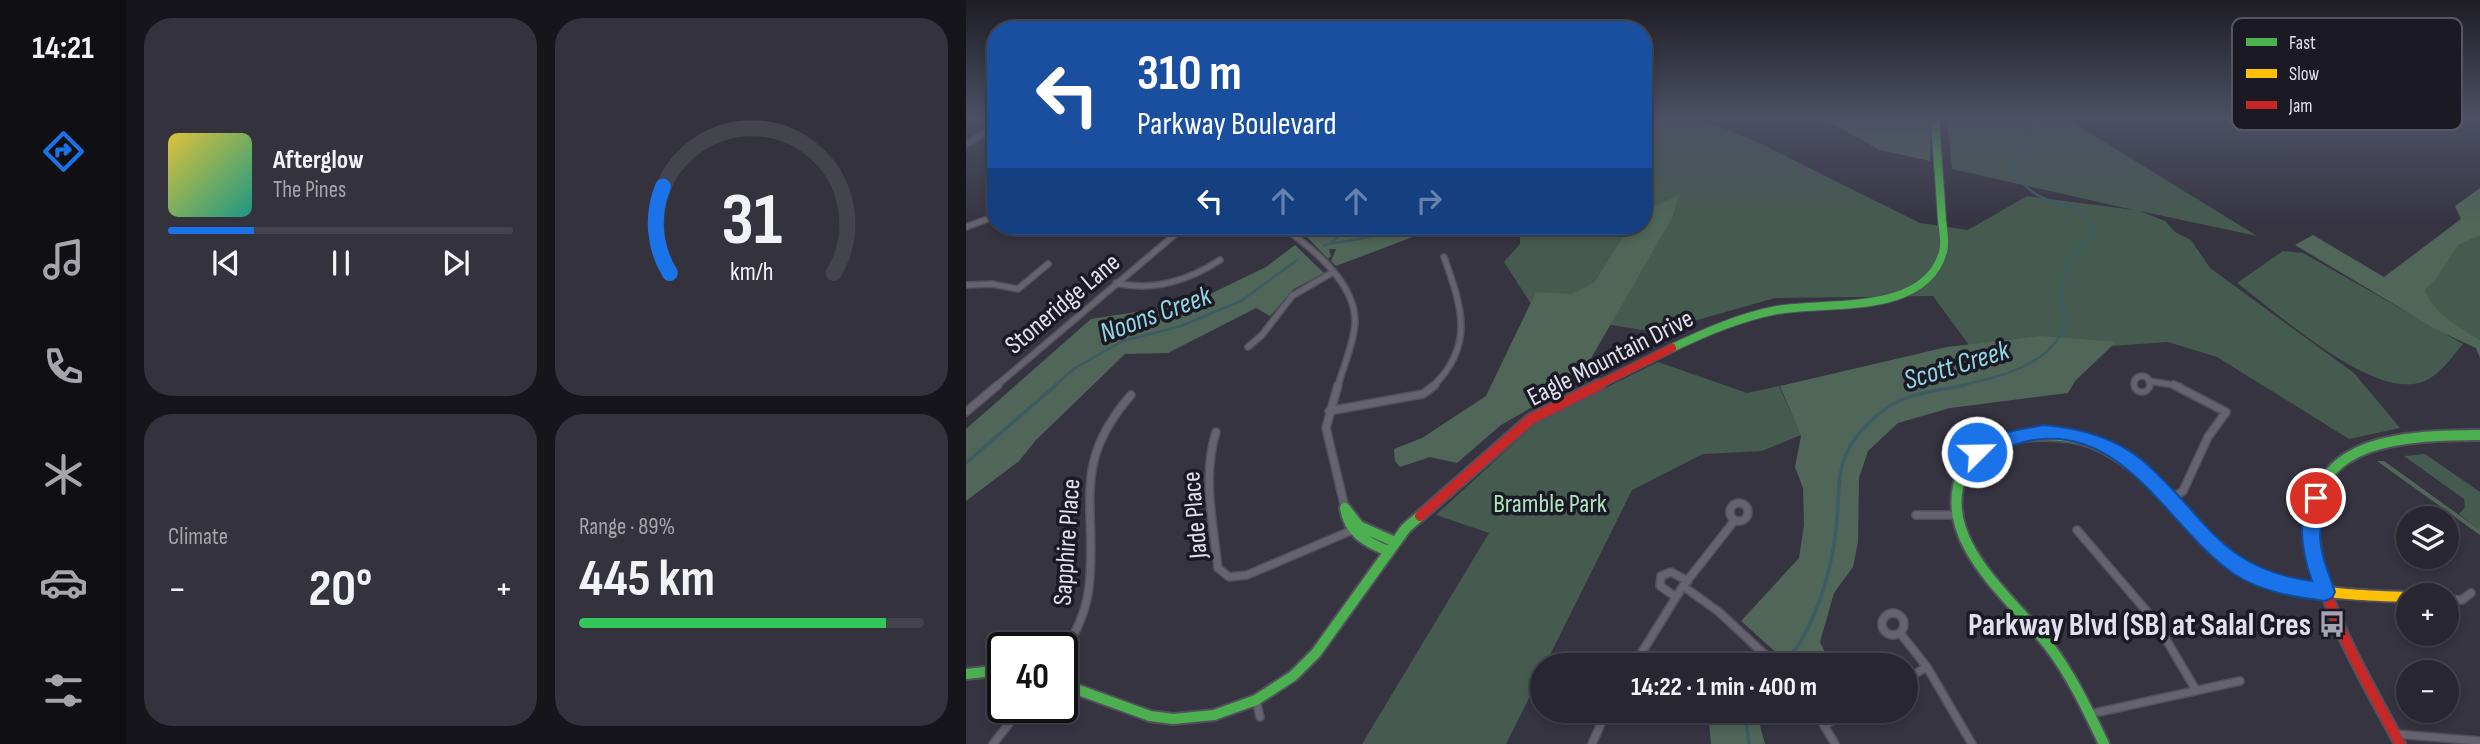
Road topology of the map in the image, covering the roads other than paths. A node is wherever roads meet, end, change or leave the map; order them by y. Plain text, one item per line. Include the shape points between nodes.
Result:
1 (1937, 154) edge
2 (987, 219) edge
3 (966, 227) edge
4 (1174, 235) edge
5 (1294, 235) edge
6 (1444, 257) dead end
7 (1220, 260) dead end
8 (1048, 264) dead end
9 (1333, 272) junction
10 (1116, 283) junction
11 (966, 285) edge
12 (1248, 347) dead end
13 (2149, 382) dead end
14 (1131, 395) dead end
15 (1329, 411) junction
16 (966, 412) edge
17 (1216, 432) dead end
18 (2480, 435) edge
19 (2168, 501) junction
20 (1345, 508) junction
21 (1916, 515) dead end
22 (1954, 515) junction
23 (1735, 520) dead end
24 (1359, 526) junction
25 (2077, 530) dead end
26 (1350, 532) junction
27 (1395, 542) junction
28 (1388, 551) junction
29 (1686, 584) junction
30 (2325, 592) junction
31 (2471, 593) dead end
32 (2396, 596) edge
33 (1676, 597) junction
34 (2459, 600) edge
35 (1076, 632) edge
36 (1899, 633) dead end
37 (1641, 653) edge
38 (1763, 653) edge
39 (1927, 667) junction
40 (987, 672) edge
41 (1918, 672) edge
42 (966, 674) edge
43 (2240, 681) dead end
44 (1078, 690) edge
45 (2196, 690) junction
46 (1256, 700) junction
47 (2090, 714) junction
48 (1260, 717) dead end
49 (1009, 723) edge
50 (1601, 723) edge
51 (1828, 723) edge
52 (1825, 725) joint
53 (2398, 739) edge
54 (2480, 741) edge
55 (993, 744) edge
56 (1592, 744) edge
57 (1835, 744) edge
58 (1972, 744) edge
59 (2104, 744) edge

1 - 27 street, Eagle Mountain Drive via 1944,251 1940,267 1926,282 1884,300 1756,313 1693,338 1531,419 1415,519
2 - 3 street
4 - 10 street, Stoneridge Lane
5 - 9 street
6 - 15 street via 1464,318 1462,339 1444,376 1423,394
7 - 10 street via 1172,282
8 - 11 street via 1018,289
9 - 12 street via 1292,296
9 - 15 street via 1350,295 1354,323
10 - 16 street, Stoneridge Lane
13 - 19 street via 2179,386 2227,412 2208,437 2183,491
14 - 35 street, Sapphire Place via 1111,418 1089,478 1089,587
15 - 20 street via 1326,428
17 - 26 street, Jade Place via 1209,483 1218,568 1229,577 1247,575
18 - 30 street via 2392,440 2360,450 2333,470 2318,493 2311,521 2313,555
19 - 22 street via 2136,465 2114,450 2081,436 2044,432 2000,441 1972,457 1957,479
19 - 30 street via 2212,547 2243,570 2281,586
20 - 24 street
20 - 26 street
21 - 22 street
22 - 47 street via 1977,556 2052,650
23 - 29 street
24 - 26 street, Jade Place
24 - 27 street
25 - 45 street via 2155,621
26 - 28 street
27 - 28 street, Eagle Mountain Drive
28 - 46 street, Eagle Mountain Drive via 1312,658
29 - 33 street
29 - 33 street via 1673,572 1661,576 1660,586
29 - 38 street
30 - 32 street
30 - 53 street
31 - 34 street
33 - 37 street
36 - 39 street
39 - 41 street
39 - 58 street
40 - 42 street
43 - 45 street
44 - 46 street, Eagle Mountain Drive via 1150,716 1173,719 1214,715
45 - 47 street
46 - 48 street
47 - 59 street
49 - 55 street
50 - 56 street
51 - 52 street
52 - 57 street
53 - 54 street

